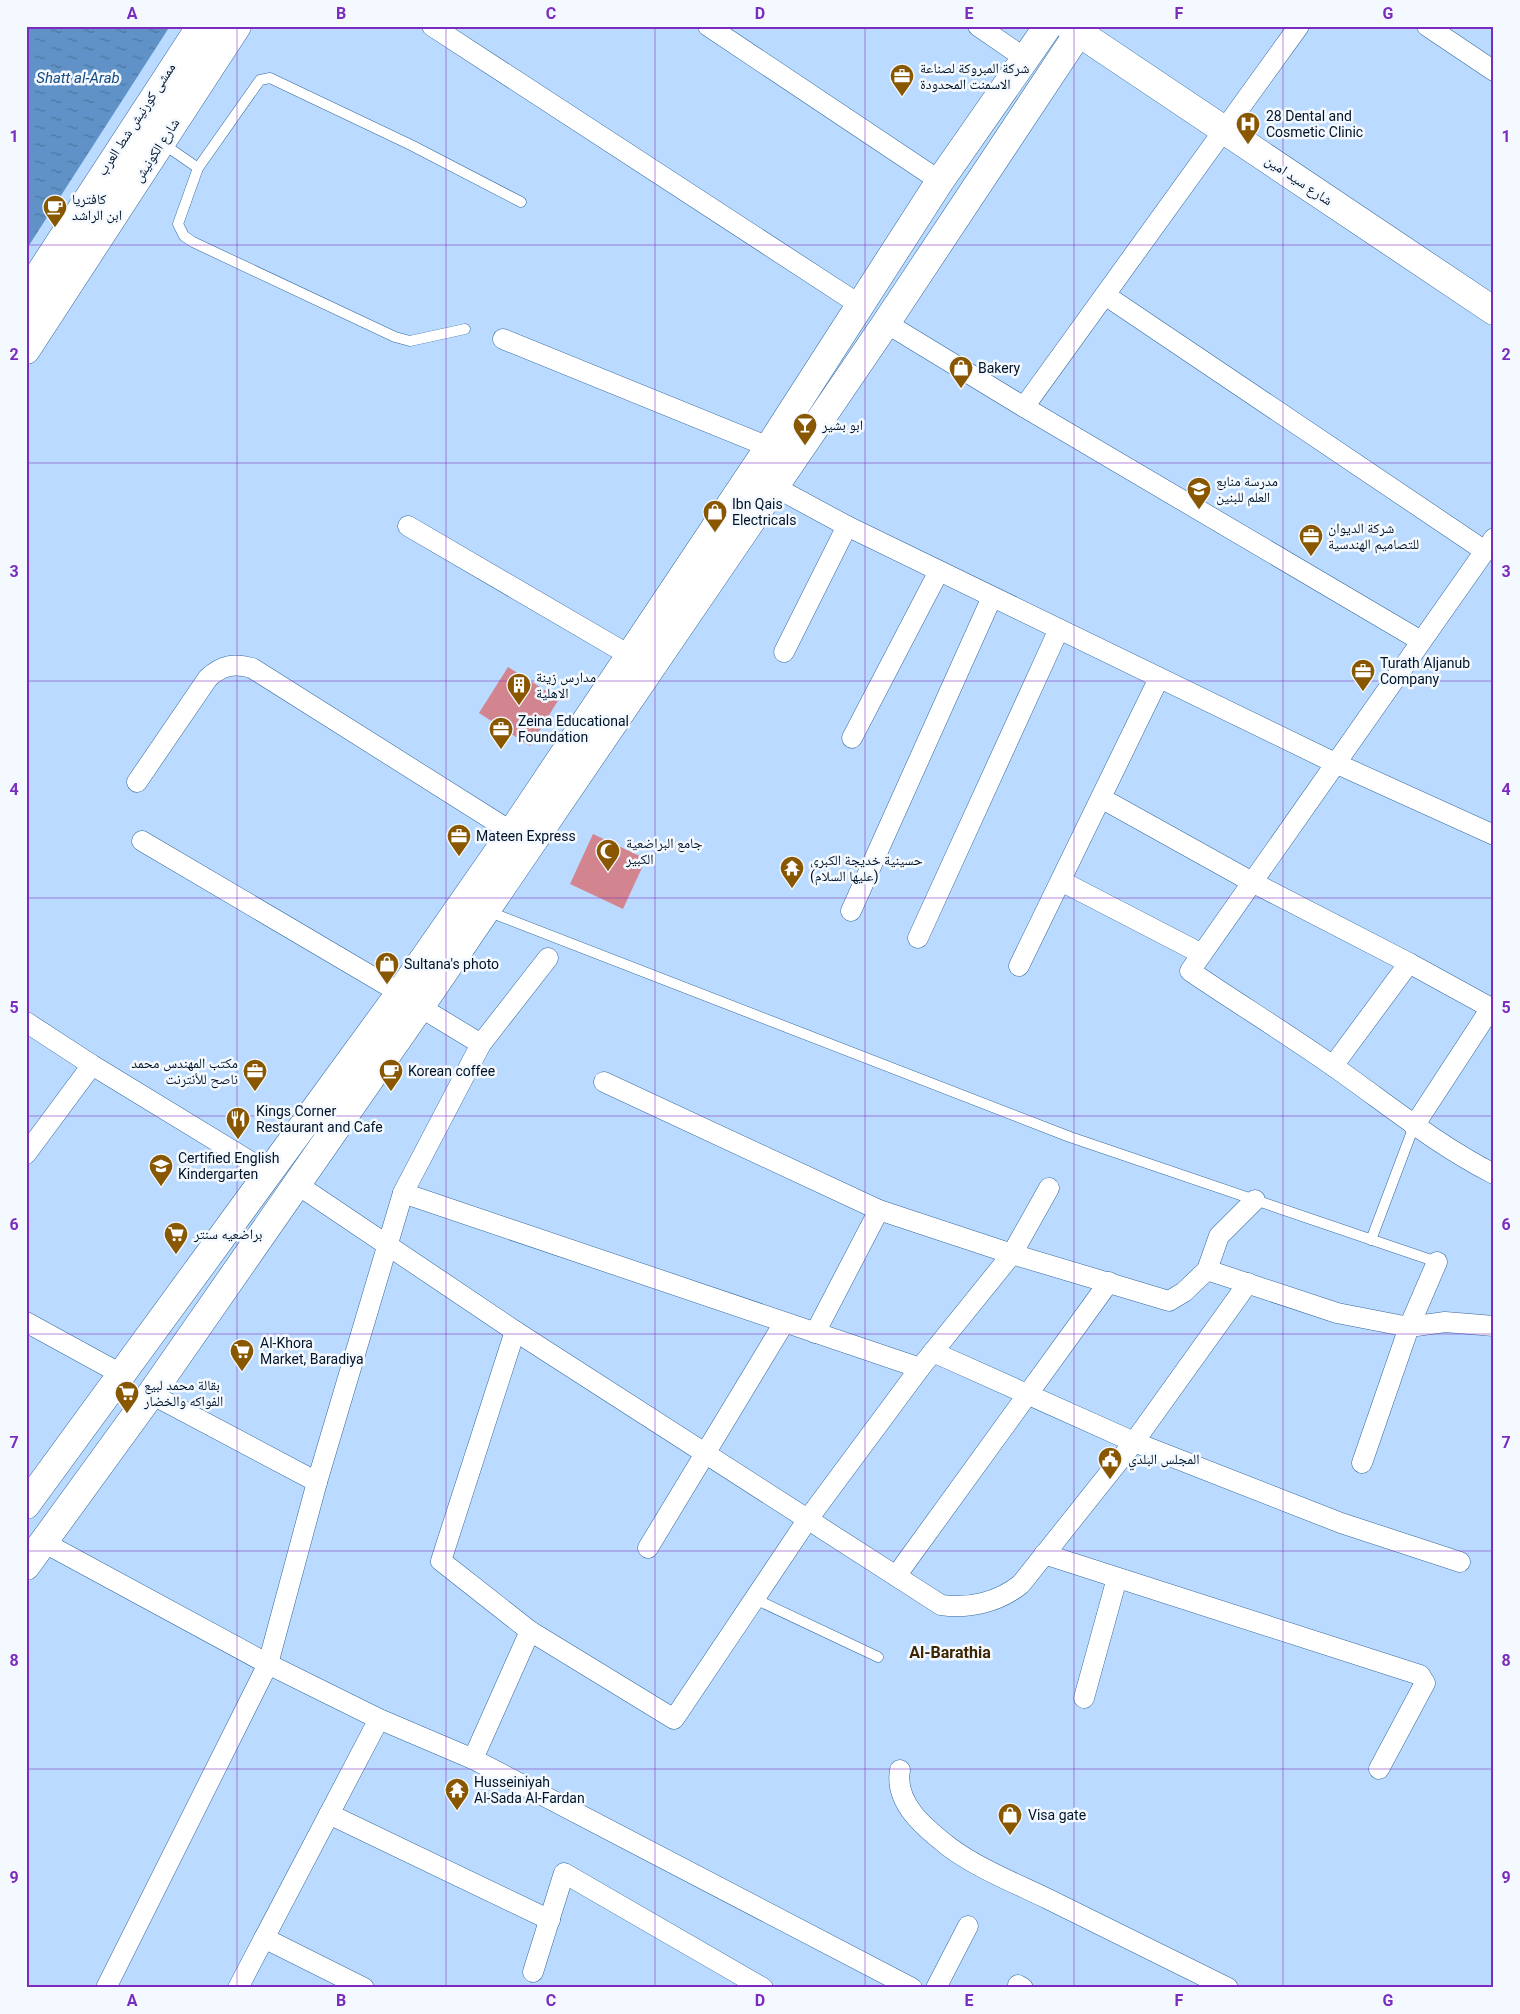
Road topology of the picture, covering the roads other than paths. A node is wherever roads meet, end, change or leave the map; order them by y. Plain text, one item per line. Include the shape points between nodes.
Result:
1 (196, 26) edge
2 (213, 26) edge
3 (237, 26) edge
4 (432, 26) edge
5 (708, 26) edge
6 (978, 26) edge
7 (1048, 26) edge
8 (1299, 26) edge
9 (1427, 26) edge
10 (1077, 28) edge
11 (1026, 58) junction
12 (1494, 70) edge
13 (1224, 130) junction
14 (153, 136) junction
15 (198, 168) junction
16 (940, 181) junction
17 (521, 202) dead end
18 (26, 287) edge
19 (1105, 294) junction
20 (860, 305) junction
21 (1494, 311) edge
22 (26, 313) edge
23 (886, 322) junction
24 (465, 329) dead end
25 (503, 339) dead end
26 (26, 350) edge
27 (1024, 406) junction
28 (770, 447) junction
29 (773, 486) junction
30 (408, 526) dead end
31 (847, 526) junction
32 (1489, 544) edge
33 (938, 571) junction
34 (992, 596) junction
35 (1059, 629) junction
36 (1421, 641) junction
37 (784, 652) dead end
38 (629, 655) junction
39 (1159, 678) junction
40 (852, 738) dead end
41 (1335, 763) junction
42 (137, 782) dead end
43 (1101, 798) junction
44 (512, 832) junction
45 (1494, 835) edge
46 (142, 841) dead end
47 (1061, 881) junction
48 (1252, 882) junction
49 (486, 911) junction
50 (851, 911) dead end
51 (918, 938) dead end
52 (1202, 954) junction
53 (548, 958) dead end
54 (1409, 963) junction
55 (1020, 966) dead end
56 (410, 1000) junction
57 (26, 1022) edge
58 (481, 1044) junction
59 (92, 1065) junction
60 (1333, 1066) junction
61 (604, 1082) dead end
62 (1414, 1126) junction
63 (26, 1154) edge
64 (269, 1173) junction
65 (1494, 1174) edge
66 (298, 1185) junction
67 (1049, 1188) dead end
68 (402, 1194) junction
69 (1254, 1200) junction
70 (879, 1210) junction
71 (1371, 1240) junction
72 (386, 1245) junction
73 (1012, 1254) junction
74 (1437, 1262) joint
75 (1207, 1270) junction
76 (1109, 1282) junction
77 (1248, 1283) junction
78 (26, 1322) edge
79 (784, 1323) junction
80 (1494, 1326) edge
81 (1409, 1327) junction
82 (516, 1331) junction
83 (815, 1333) junction
84 (933, 1352) junction
85 (920, 1368) junction
86 (121, 1374) junction
87 (151, 1394) junction
88 (1026, 1394) junction
89 (1134, 1442) junction
90 (68, 1449) junction
91 (705, 1453) junction
92 (1362, 1463) dead end
93 (96, 1470) junction
94 (318, 1482) junction
95 (26, 1504) edge
96 (808, 1520) junction
97 (43, 1542) junction
98 (648, 1548) dead end
99 (1044, 1554) junction
100 (1460, 1562) dead end
101 (26, 1566) edge
102 (896, 1576) junction
103 (1117, 1578) junction
104 (755, 1599) junction
105 (530, 1631) junction
106 (878, 1657) dead end
107 (268, 1664) junction
108 (1084, 1698) dead end
109 (379, 1719) junction
110 (472, 1759) junction
111 (900, 1770) dead end
112 (1379, 1770) dead end
113 (329, 1814) junction
114 (550, 1920) junction
115 (968, 1926) dead end
116 (264, 1938) junction
117 (533, 1972) dead end
118 (106, 1988) edge
119 (238, 1988) edge
120 (364, 1988) edge
121 (763, 1988) edge
122 (912, 1988) edge
123 (936, 1988) edge
124 (1228, 1988) edge

1 - 18 street, ممشى كورنيش شط العرب
2 - 14 main road, شارع الكونيش
3 - 14 main road, شارع الكونيش
4 - 20 street
5 - 16 street
6 - 11 street
7 - 11 main road
8 - 13 street
9 - 12 street
10 - 13 main road, شارع سيد امين
10 - 23 main road
11 - 16 main road
13 - 19 street
13 - 21 main road, شارع سيد امين
14 - 15 lane
14 - 22 main road, شارع الكونيش
14 - 26 main road, شارع الكونيش
15 - 17 lane via 260,80 270,78
15 - 24 lane via 178,224 184,236 193,242 395,338 410,341
16 - 20 main road
19 - 27 street
19 - 32 street
20 - 23 main road
20 - 28 main road
23 - 27 street
23 - 29 main road
25 - 28 street
27 - 36 street
28 - 38 main road
29 - 31 street
29 - 49 main road
30 - 38 street
31 - 33 street
31 - 37 street
32 - 36 street
33 - 34 street
33 - 40 street
34 - 35 street
34 - 50 street
35 - 39 street
35 - 51 street
36 - 41 street
38 - 44 main road
39 - 41 street
39 - 43 street
41 - 45 street
41 - 48 street
42 - 44 street via 208,678 228,665 240,665 252,668
43 - 47 street
43 - 48 street
44 - 56 main road
46 - 56 street
47 - 52 street
47 - 55 street
48 - 52 street
48 - 54 street
49 - 56 main road
49 - 69 lane via 1070,1137
52 - 60 street via 1190,971
53 - 58 street
54 - 60 street
54 - 62 street via 1491,1008
56 - 58 street
56 - 64 main road
56 - 66 main road
57 - 59 street
58 - 68 street
59 - 63 street
59 - 64 street
60 - 62 street
61 - 70 street
62 - 65 street
62 - 71 lane
64 - 86 main road
66 - 72 street
66 - 87 main road
67 - 73 street
68 - 72 street
68 - 79 street
69 - 71 lane
69 - 75 street via 1219,1236
70 - 73 street
70 - 83 street
71 - 74 lane
72 - 82 street
72 - 94 street
73 - 76 street
73 - 84 street
74 - 81 street
75 - 76 street via 1184,1292 1169,1301
75 - 77 street
76 - 88 street
77 - 81 street via 1337,1314
77 - 89 street
78 - 86 street
79 - 83 street
79 - 91 street
80 - 81 street via 1445,1322
81 - 92 street
82 - 91 street
82 - 105 street via 441,1561
83 - 85 street
84 - 85 street
84 - 88 street
85 - 96 street
86 - 90 main road
87 - 93 main road
87 - 94 street
88 - 89 street
88 - 102 street
89 - 99 street
89 - 100 street via 1341,1523
90 - 93 main road
90 - 95 main road
91 - 96 street
91 - 98 street
93 - 97 main road
94 - 107 street
96 - 102 street
96 - 104 street
97 - 101 main road
97 - 107 street
99 - 102 street via 1021,1584 1008,1594 970,1605 941,1605
99 - 103 street
103 - 108 street
103 - 112 street via 1420,1675 1425,1683
104 - 105 street via 674,1719
104 - 106 lane
105 - 110 street
107 - 109 street
107 - 118 street
109 - 110 street
109 - 113 street
110 - 122 street
111 - 124 street via 898,1786 904,1801 949,1847
113 - 114 street
113 - 116 street
114 - 117 street
114 - 121 street via 564,1873
115 - 123 street
116 - 119 street
116 - 120 street

